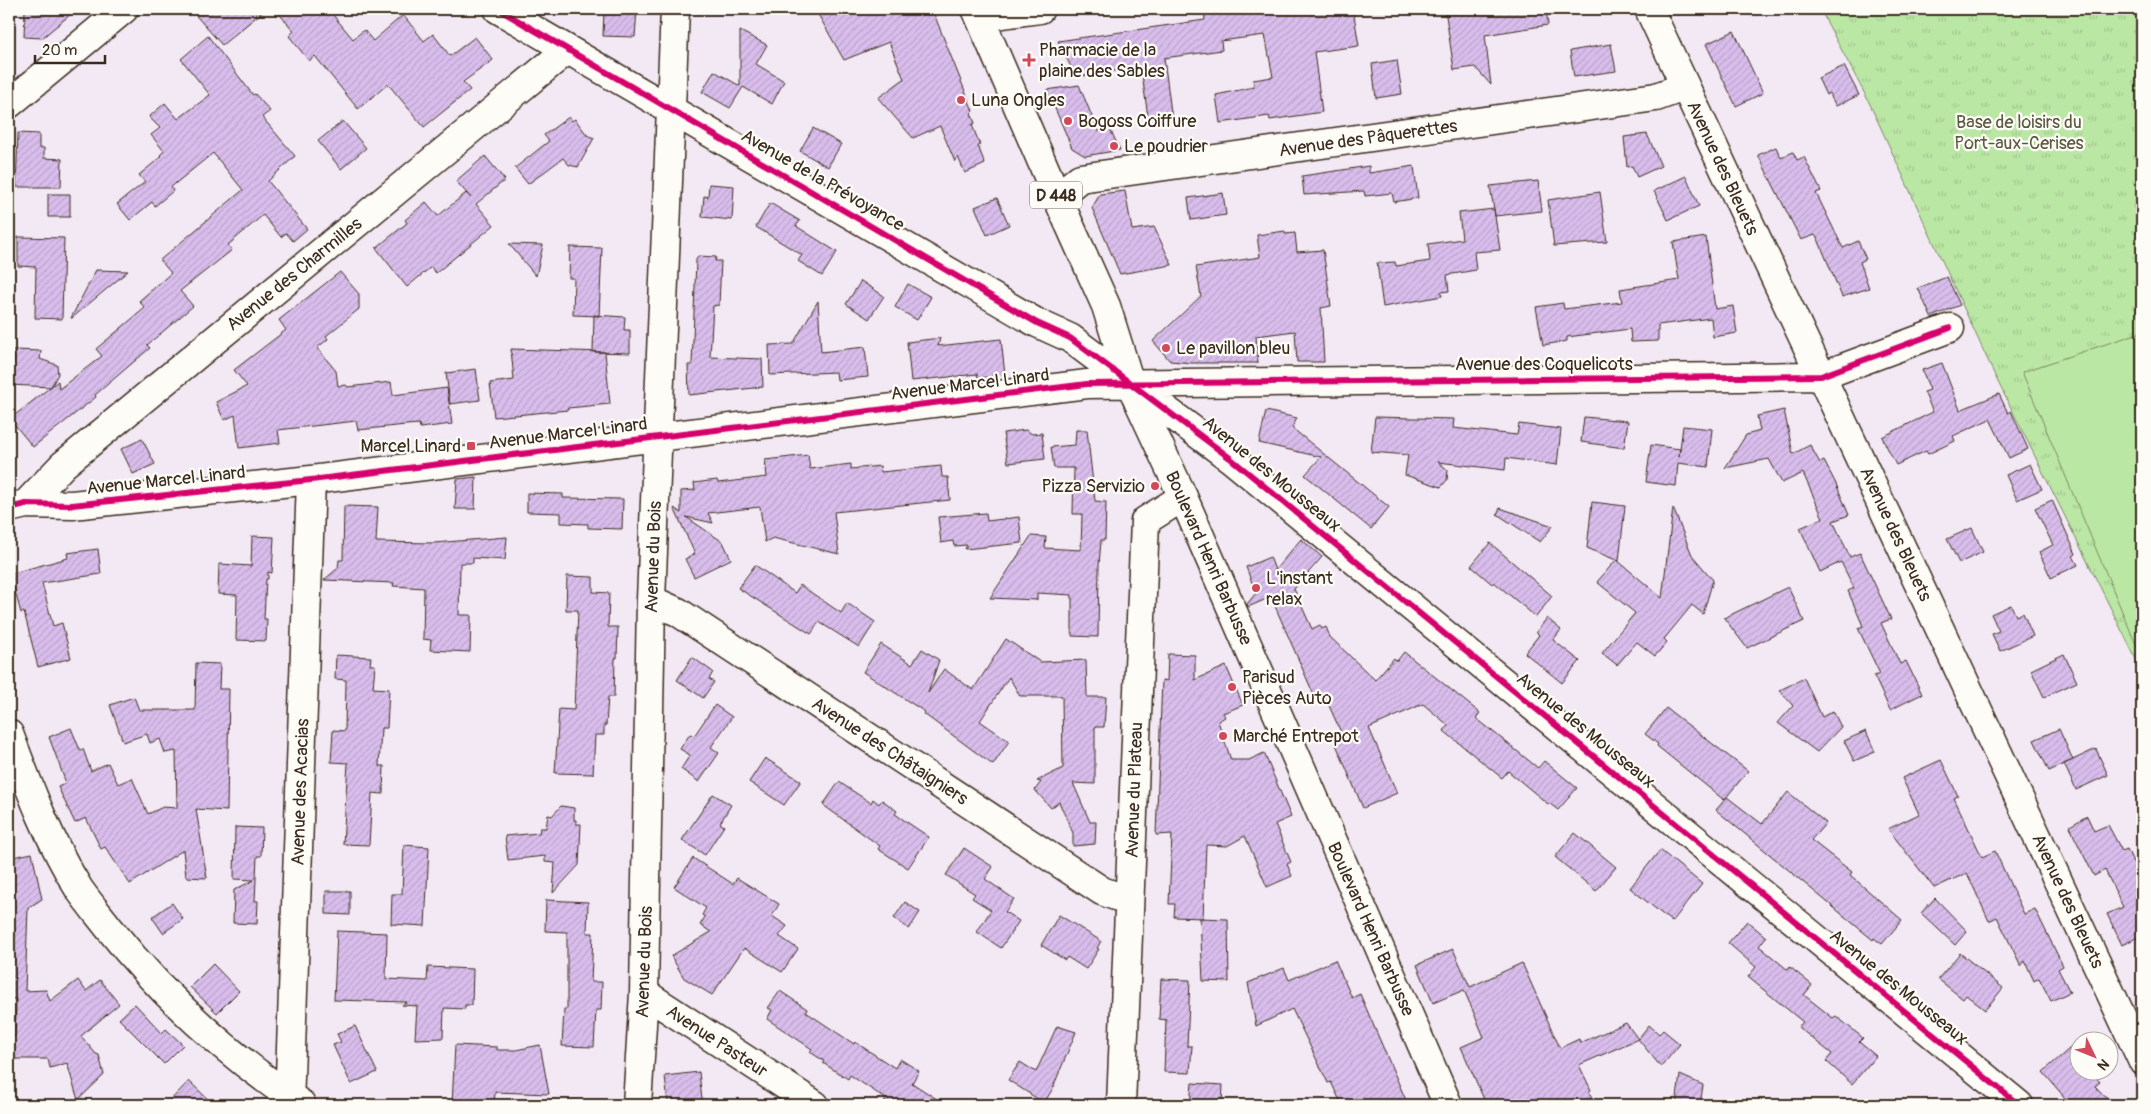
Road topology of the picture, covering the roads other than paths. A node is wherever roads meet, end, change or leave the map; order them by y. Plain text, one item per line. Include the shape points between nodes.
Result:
1 (124, 9) edge
2 (498, 9) edge
3 (675, 9) edge
4 (1040, 9) edge
5 (1649, 9) edge
6 (978, 13) edge
7 (567, 50) junction
8 (1684, 86) junction
9 (9, 104) edge
10 (671, 108) junction
11 (1057, 197) junction
12 (1950, 328) dead end
13 (1822, 376) junction
14 (1130, 383) junction
15 (658, 438) junction
16 (312, 480) junction
17 (1183, 497) junction
18 (17, 506) edge
19 (652, 600) junction
20 (9, 734) edge
21 (1129, 901) junction
22 (644, 994) junction
23 (2142, 1060) edge
24 (293, 1102) edge
25 (637, 1105) edge
26 (815, 1105) edge
27 (1121, 1105) edge
28 (1448, 1105) edge
29 (2020, 1105) edge

1 - 9 street
2 - 7 street, Avenue de la Prévoyance
3 - 10 street, Avenue du Bois
4 - 6 street
5 - 8 street, Avenue des Bleuets
6 - 11 street, Boulevard Henri Barbusse / D 448
7 - 10 street, Avenue de la Prévoyance
7 - 18 street, Avenue des Charmilles
8 - 11 street, Avenue des Pâquerettes via 1656,97 1080,178
8 - 13 street, Avenue des Bleuets
10 - 14 street, Avenue de la Prévoyance via 1038,324 1070,338
10 - 15 street, Avenue du Bois
11 - 14 street, Boulevard Henri Barbusse / D 448 via 1106,306
12 - 13 street, Avenue des Coquelicots
13 - 14 street, Avenue des Coquelicots
13 - 23 street, Avenue des Bleuets
14 - 15 street, Avenue Marcel Linard via 1078,386
14 - 17 street, Boulevard Henri Barbusse / D 448
14 - 29 street, Avenue des Mousseaux via 1230,458
15 - 16 street, Avenue Marcel Linard
15 - 19 street, Avenue du Bois
16 - 18 street, Avenue Marcel Linard via 72,505
16 - 24 street, Avenue des Acacias
17 - 21 street, Avenue du Plateau via 1145,521
17 - 28 street, Boulevard Henri Barbusse / D 448
19 - 21 street, Avenue des Châtaigniers via 678,612 1102,891
19 - 22 street, Avenue du Bois
20 - 24 street via 45,824 80,890 164,990 232,1053
21 - 27 street, Avenue du Plateau
22 - 25 street, Avenue du Bois
22 - 26 street, Avenue Pasteur

